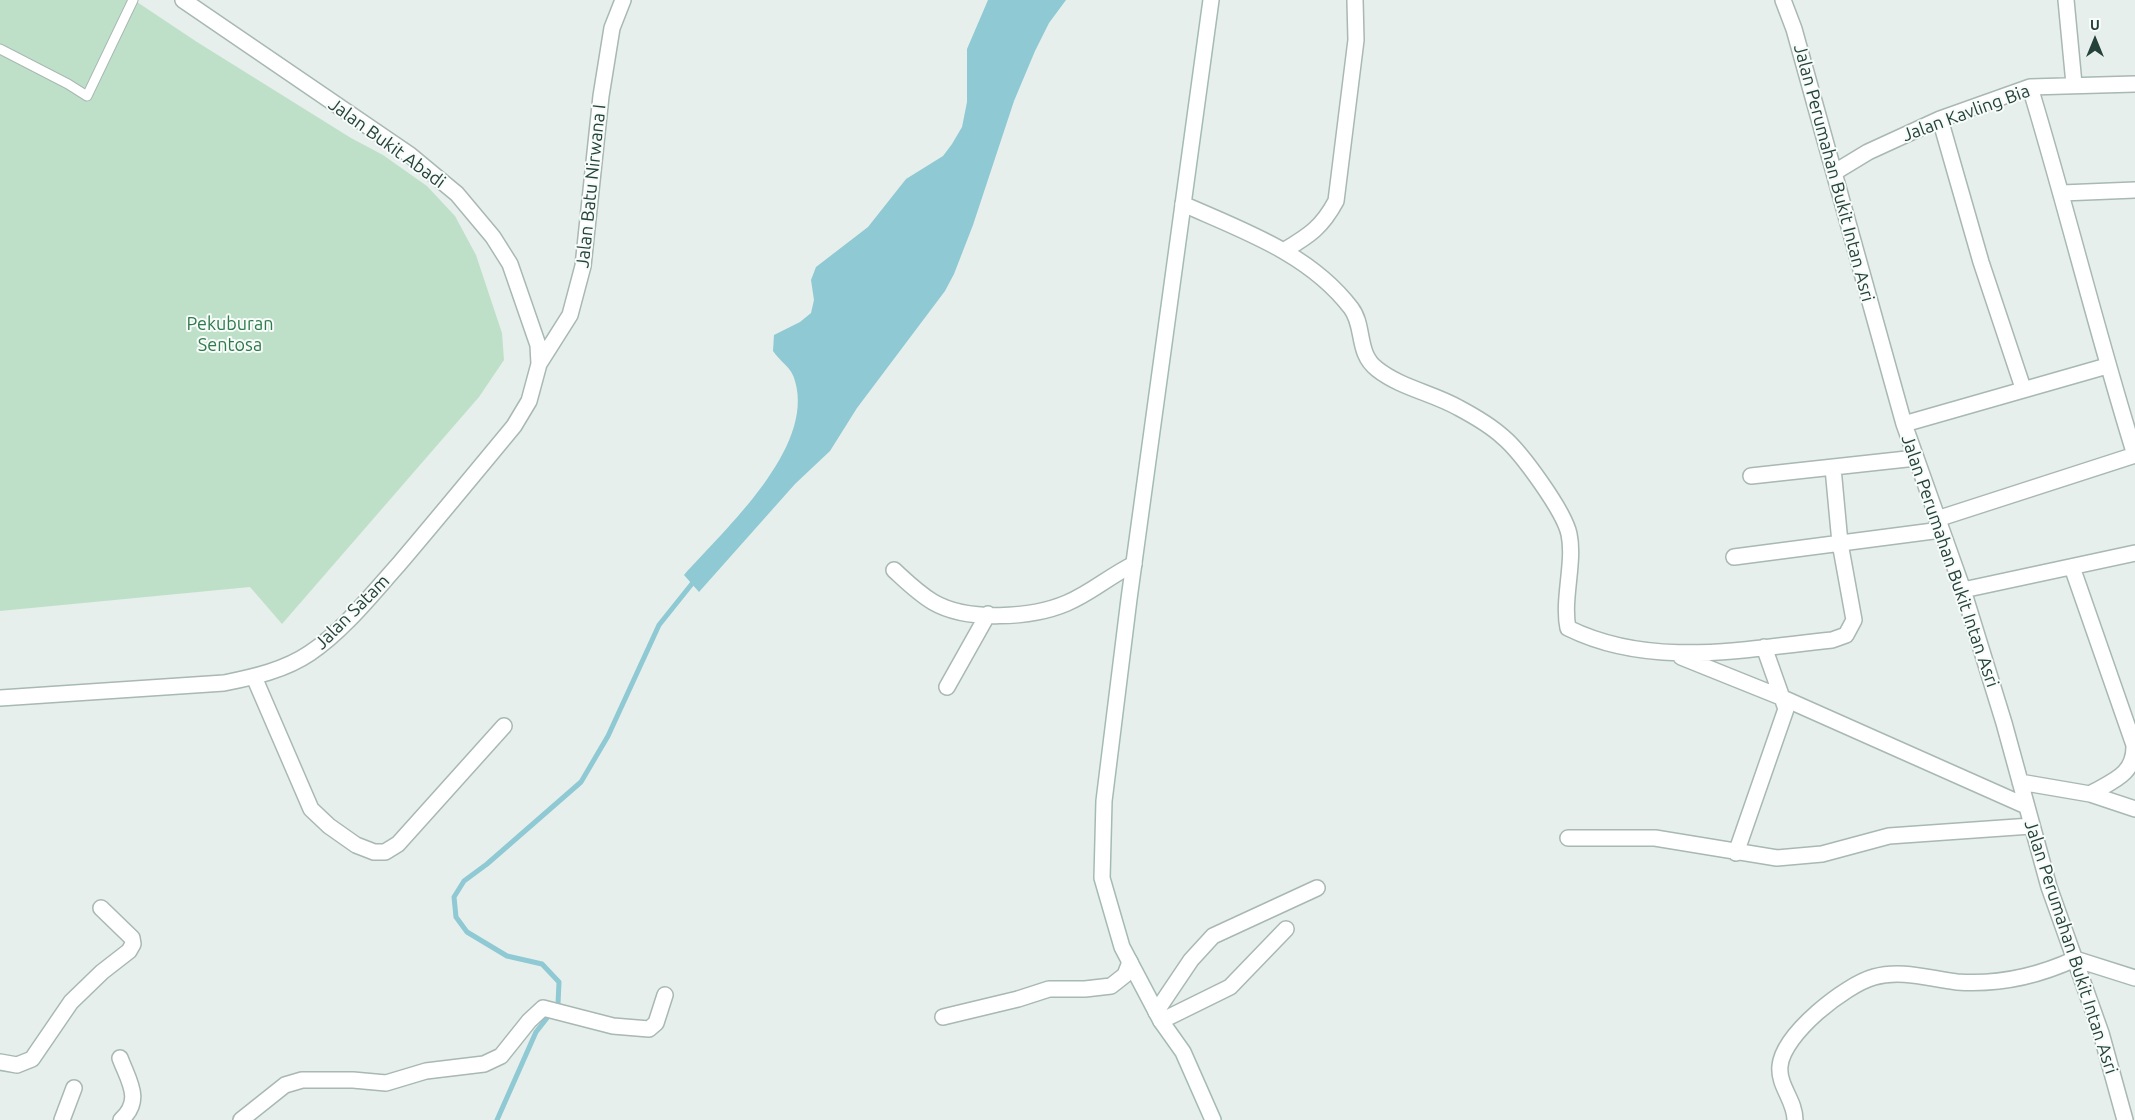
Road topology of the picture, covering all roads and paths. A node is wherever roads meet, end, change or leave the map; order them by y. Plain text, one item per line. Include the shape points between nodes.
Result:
1 (133, 0) edge
2 (183, 0) edge
3 (623, 0) edge
4 (1211, 0) edge
5 (1355, 0) edge
6 (1783, 0) edge
7 (2066, 0) edge
8 (0, 49) edge
9 (2074, 84) junction
10 (2135, 84) edge
11 (2030, 87) junction
12 (1940, 119) junction
13 (1835, 172) junction
14 (2135, 190) edge
15 (2062, 193) junction
16 (1183, 204) junction
17 (1286, 250) junction
18 (539, 364) junction
19 (2107, 366) junction
20 (2023, 388) junction
21 (1904, 424) junction
22 (2135, 455) edge
23 (1916, 458) junction
24 (1833, 468) junction
25 (1751, 476) dead end
26 (1939, 524) junction
27 (1840, 543) junction
28 (2135, 553) edge
29 (1734, 557) dead end
30 (1134, 564) junction
31 (2072, 567) junction
32 (894, 570) dead end
33 (1963, 590) junction
34 (988, 614) junction
35 (1764, 647) junction
36 (1671, 652) junction
37 (254, 677) junction
38 (946, 687) dead end
39 (0, 698) edge
40 (1783, 698) junction
41 (504, 726) dead end
42 (2020, 782) junction
43 (2090, 794) junction
44 (2026, 806) junction
45 (2135, 808) edge
46 (2031, 826) junction
47 (1568, 838) dead end
48 (1736, 853) junction
49 (1317, 888) dead end
50 (101, 908) dead end
51 (1286, 929) dead end
52 (2075, 958) junction
53 (1130, 962) junction
54 (2135, 978) edge
55 (665, 996) dead end
56 (943, 1017) dead end
57 (1158, 1017) junction
58 (120, 1058) dead end
59 (0, 1062) edge
60 (74, 1088) dead end
61 (2135, 1119) edge
62 (62, 1120) edge
63 (121, 1120) edge
64 (241, 1120) edge
65 (1213, 1120) edge
66 (1795, 1120) edge
67 (2124, 1120) edge

1 - 8 lane via 86,96
2 - 18 street, Jalan Bukit Abadi via 410,155 456,194 493,237 510,264 538,345
3 - 18 street, Jalan Batu Nirwana I via 612,28 601,96 581,274 570,315
4 - 16 street
5 - 17 street via 1356,40 1336,201 1327,218 1313,232
6 - 13 street, Jalan Perumahan Bukit Intan Asri
7 - 9 street
9 - 10 street, Jalan Kavling Bia
9 - 11 street, Jalan Kavling Bia
11 - 12 street, Jalan Kavling Bia
11 - 15 street
12 - 13 street, Jalan Kavling Bia via 1868,152
12 - 20 street via 1981,262
13 - 21 street, Jalan Perumahan Bukit Intan Asri
14 - 15 street
15 - 19 street
16 - 17 street
16 - 30 street
17 - 36 street via 1338,291 1350,306 1355,313 1363,351 1376,369 1404,385 1459,407 1504,437 1546,492 1569,534 1568,628 1626,649
18 - 37 street, Jalan Satam via 529,401 514,426 372,595 310,654
19 - 20 street
19 - 22 street
20 - 21 street
21 - 23 street, Jalan Perumahan Bukit Intan Asri
22 - 26 street
23 - 24 street
23 - 26 street, Jalan Perumahan Bukit Intan Asri
24 - 25 street
24 - 27 street
26 - 27 street
26 - 33 street, Jalan Perumahan Bukit Intan Asri
27 - 29 street
27 - 35 street via 1854,620 1852,628 1846,635 1832,640
28 - 31 street
30 - 34 street via 1067,603 1040,612
30 - 53 street via 1104,802 1102,878 1122,947
31 - 33 street
31 - 43 street via 2134,745 2127,772
32 - 34 street via 934,602 950,609
33 - 42 street, Jalan Perumahan Bukit Intan Asri
34 - 38 street
35 - 36 street via 1696,654
35 - 40 street
36 - 40 street
37 - 39 street, Jalan Satam via 224,683
37 - 41 street via 311,809 346,839 374,852 384,852 398,844
40 - 44 street
40 - 48 street via 1785,715
42 - 43 street
42 - 44 street, Jalan Perumahan Bukit Intan Asri
43 - 45 street
44 - 46 street, Jalan Perumahan Bukit Intan Asri
46 - 48 street via 1889,836 1796,858
46 - 52 street, Jalan Perumahan Bukit Intan Asri via 2048,887
47 - 48 street via 1655,838
49 - 57 street via 1213,936 1191,960
50 - 59 street via 132,938 129,951 70,1002 32,1059 17,1065
51 - 57 street via 1230,987
52 - 54 street
52 - 66 street via 2046,972 2002,980 1956,982 1891,974 1856,984 1809,1019 1784,1054 1781,1077
52 - 67 street, Jalan Perumahan Bukit Intan Asri via 2101,1033
53 - 56 street via 1125,975 1111,986 1049,989
53 - 57 street
55 - 64 street via 656,1023 649,1029 613,1026 542,1008 501,1056 484,1064 426,1071 386,1083 302,1080 286,1085
57 - 65 street via 1183,1052
58 - 63 street via 134,1096 133,1106
60 - 62 street
61 - 67 street

